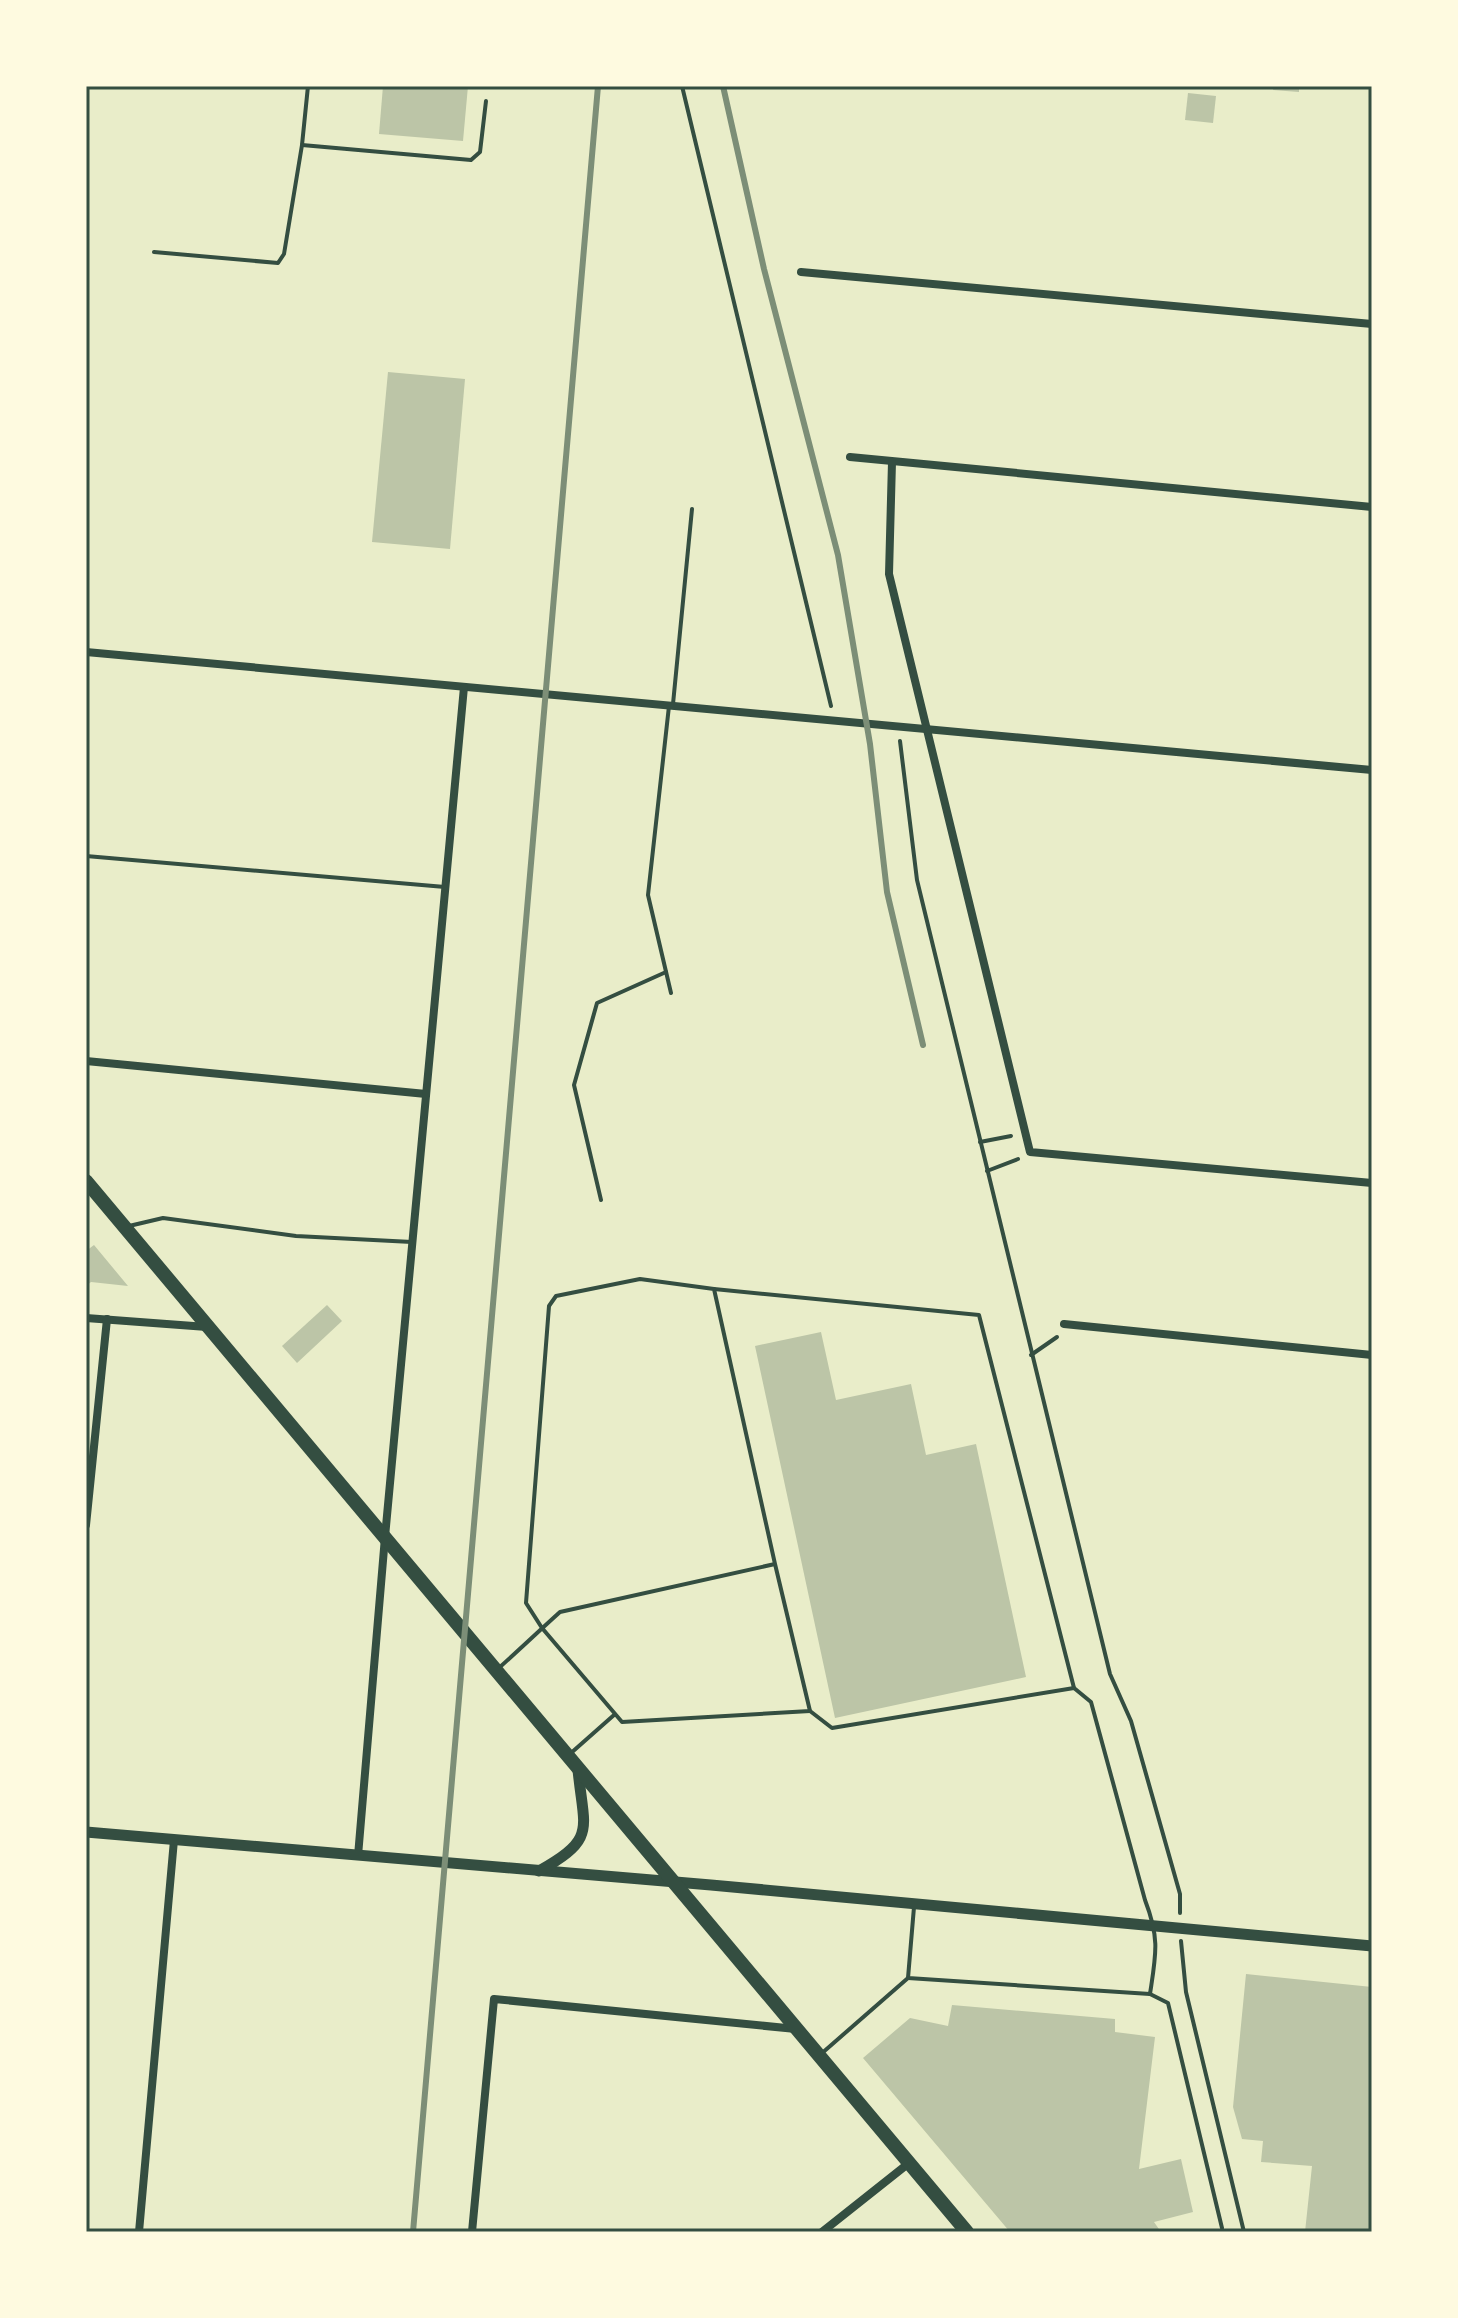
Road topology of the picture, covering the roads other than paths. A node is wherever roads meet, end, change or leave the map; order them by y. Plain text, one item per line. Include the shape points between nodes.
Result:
1 (308, 86) edge
2 (486, 101) dead end
3 (302, 145) junction
4 (154, 252) dead end
5 (801, 272) dead end
6 (1372, 324) edge
7 (850, 457) dead end
8 (892, 462) junction
9 (1372, 507) edge
10 (692, 509) dead end
11 (86, 652) edge
12 (464, 687) junction
13 (671, 706) junction
14 (926, 729) junction
15 (1372, 770) edge
16 (86, 856) edge
17 (445, 887) junction
18 (666, 972) junction
19 (671, 993) dead end
20 (86, 1061) edge
21 (426, 1094) junction
22 (86, 1181) edge
23 (1372, 1183) edge
24 (601, 1200) dead end
25 (124, 1227) junction
26 (412, 1242) junction
27 (714, 1289) junction
28 (86, 1318) edge
29 (107, 1319) junction
30 (1064, 1324) road end
31 (208, 1327) junction
32 (1372, 1355) edge
33 (86, 1525) edge
34 (385, 1537) junction
35 (775, 1564) junction
36 (542, 1628) junction
37 (495, 1671) junction
38 (1074, 1688) junction
39 (810, 1711) junction
40 (614, 1715) junction
41 (567, 1757) junction
42 (578, 1770) junction
43 (86, 1832) edge
44 (174, 1840) junction
45 (358, 1856) junction
46 (538, 1872) junction
47 (673, 1882) junction
48 (914, 1904) junction
49 (1155, 1927) junction
50 (1372, 1946) edge
51 (908, 1978) junction
52 (1150, 1994) junction
53 (797, 2029) junction
54 (819, 2056) junction
55 (909, 2163) junction
56 (1222, 2228) dead end
57 (139, 2232) edge
58 (472, 2232) edge
59 (822, 2232) edge
60 (967, 2232) edge

1 - 3 lane
2 - 3 lane via 480,152 471,160
3 - 4 lane via 284,254 278,263
5 - 6 street
7 - 8 street
8 - 9 street
8 - 14 street via 889,574
10 - 13 lane
11 - 12 street
12 - 13 street
12 - 17 street
13 - 14 street
13 - 18 lane via 648,895
14 - 15 street
14 - 23 street via 1030,1152
16 - 17 lane
17 - 21 street
18 - 19 lane
18 - 24 lane via 597,1003 574,1085
20 - 21 street
21 - 26 street
22 - 25 main road
25 - 26 lane via 163,1218 296,1236
25 - 31 main road
26 - 34 street
27 - 35 lane
27 - 36 lane via 640,1279 551,1301 526,1603
27 - 38 lane via 979,1315
28 - 29 street
29 - 31 street
29 - 33 street
30 - 32 street
31 - 34 main road
34 - 37 main road
34 - 45 street
35 - 36 lane via 560,1612
35 - 39 lane
36 - 37 lane
36 - 40 lane
37 - 41 main road
38 - 39 lane via 832,1728
38 - 49 lane via 1091,1702
39 - 40 lane via 626,1723
40 - 41 lane
41 - 42 main road
42 - 46 street via 582,1838 572,1851
42 - 47 main road
43 - 44 street
44 - 45 street
44 - 57 street
45 - 46 street
46 - 47 street
47 - 48 street
47 - 53 main road
48 - 49 street
48 - 51 lane
49 - 50 street
49 - 52 lane
51 - 52 lane
51 - 54 lane
52 - 56 lane via 1168,2003
53 - 54 main road
53 - 58 street via 494,1999
54 - 55 main road
55 - 59 street
55 - 60 main road

